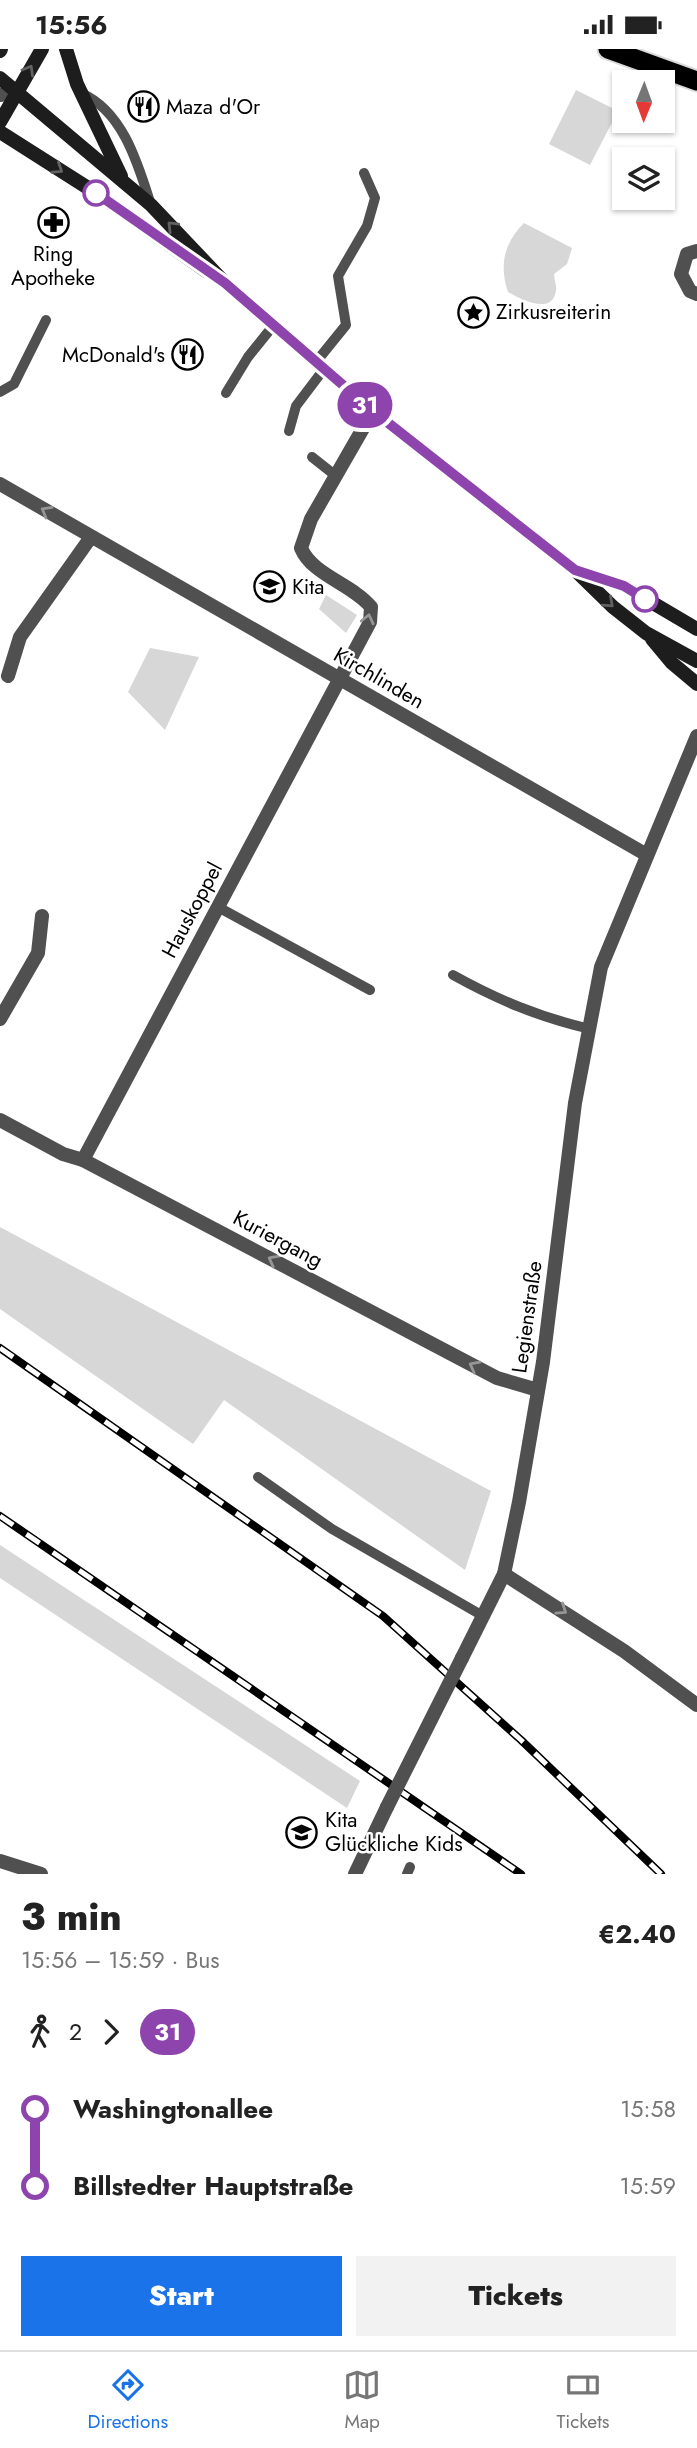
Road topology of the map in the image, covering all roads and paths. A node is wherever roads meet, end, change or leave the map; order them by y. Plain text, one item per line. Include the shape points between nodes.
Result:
1 (42, 49) edge
2 (66, 49) edge
3 (608, 49) edge
4 (0, 78) edge
5 (697, 81) edge
6 (17, 92) junction
7 (81, 93) junction
8 (0, 95) edge
9 (0, 122) edge
10 (0, 132) edge
11 (364, 173) dead end
12 (123, 180) junction
13 (151, 205) junction
14 (697, 251) edge
15 (225, 283) junction
16 (697, 295) edge
17 (46, 320) dead end
18 (273, 326) junction
19 (320, 366) junction
20 (0, 392) edge
21 (226, 393) dead end
22 (373, 411) junction
23 (289, 431) dead end
24 (312, 457) dead end
25 (336, 477) junction
26 (0, 484) edge
27 (91, 537) junction
28 (575, 570) junction
29 (697, 629) edge
30 (646, 633) junction
31 (697, 661) edge
32 (8, 676) dead end
33 (339, 680) junction
34 (697, 684) edge
35 (695, 743) edge
36 (648, 855) junction
37 (218, 907) junction
38 (42, 916) dead end
39 (453, 975) dead end
40 (370, 989) dead end
41 (0, 1019) edge
42 (590, 1029) junction
43 (0, 1120) edge
44 (83, 1160) junction
45 (538, 1390) junction
46 (258, 1477) dead end
47 (504, 1574) junction
48 (483, 1616) junction
49 (697, 1705) edge
50 (0, 1861) edge
51 (41, 1874) edge
52 (355, 1874) edge

6 -> 1 main road
2 - 7 main road
3 - 5 highway
4 - 6 main road
6 - 8 street
6 - 9 main road
6 - 12 main road
7 - 12 main road
7 - 13 lane via 110,111 138,165
10 -> 15 main road
11 - 19 lane via 375,198 367,226 338,276 346,325
12 - 13 main road
15 -> 13 main road
14 - 16 street via 687,254 681,274
15 - 18 main road
17 - 20 lane via 14,384
18 - 19 main road
18 - 21 lane
19 - 22 main road
19 - 23 lane via 296,406
22 - 25 street
22 - 28 main road
24 - 25 lane
33 -> 25 street, Hauskoppel via 370,622 371,607 361,595 308,561 300,548
27 -> 26 street, Kirchlinden
27 - 32 street via 20,637
27 - 33 street, Kirchlinden
28 - 29 main road via 624,586
28 -> 30 main road
30 - 31 main road
30 - 34 main road
33 - 36 street, Kirchlinden
33 - 37 street, Hauskoppel
35 - 36 street, Legienstraße
36 - 42 street, Legienstraße via 601,967
37 - 40 lane
37 - 44 street, Hauskoppel
38 - 41 street via 38,953
39 - 42 lane via 501,1002
42 - 45 street, Legienstraße via 575,1103
43 - 44 street, Kuriergang
45 -> 44 street, Kuriergang via 497,1378
45 - 47 street, Legienstraße
46 - 48 lane via 332,1529
47 - 48 street, Legienstraße
47 -> 49 street via 624,1651
48 - 52 street, Legienstraße, bridge
50 - 51 street

